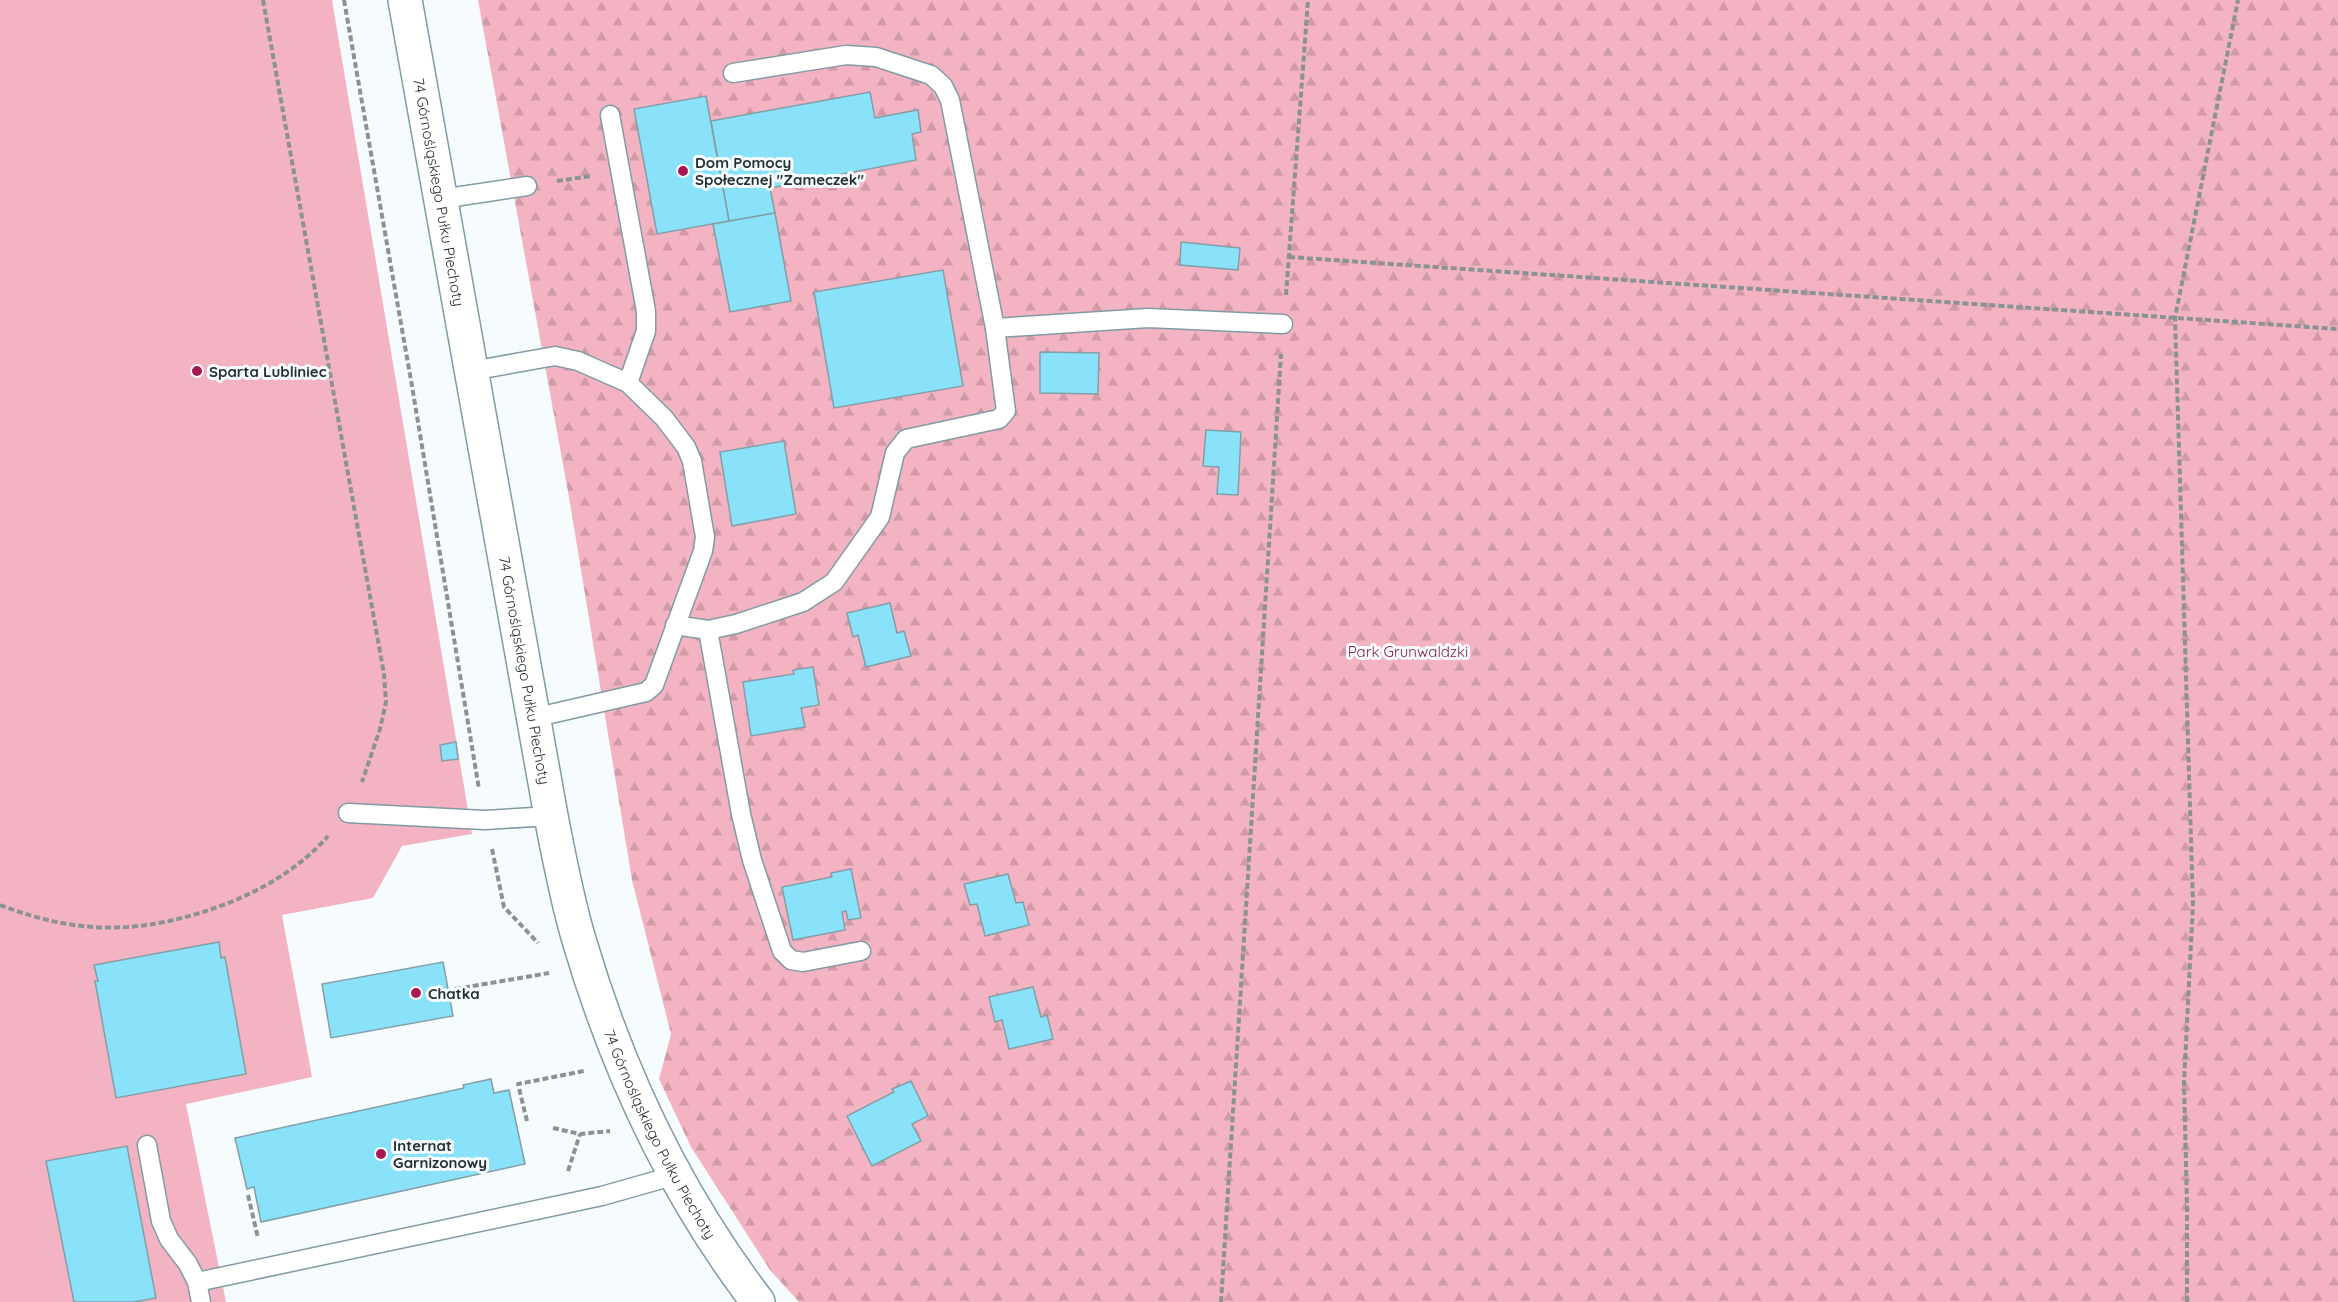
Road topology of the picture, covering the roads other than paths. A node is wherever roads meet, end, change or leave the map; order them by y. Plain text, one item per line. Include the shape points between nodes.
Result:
1 (405, 0) edge
2 (733, 73) dead end
3 (610, 115) dead end
4 (526, 186) road end
5 (441, 200) junction
6 (1283, 324) road end
7 (995, 328) junction
8 (471, 371) junction
9 (628, 383) junction
10 (675, 625) junction
11 (708, 630) junction
12 (533, 718) junction
13 (348, 813) road end
14 (551, 816) junction
15 (861, 951) dead end
16 (147, 1145) dead end
17 (676, 1175) junction
18 (197, 1282) junction
19 (201, 1302) edge
20 (758, 1302) edge

1 - 5 street, 74 Górnośląskiego Pułku Piechoty
2 - 7 lane via 846,55 876,57 931,75 944,86
3 - 9 lane via 646,311 646,331
4 - 5 lane
5 - 8 street, 74 Górnośląskiego Pułku Piechoty
6 - 7 lane via 1148,318
7 - 11 lane via 1006,411 999,418 906,439 895,453 880,517 834,582 803,602
8 - 9 lane via 555,356 578,361
8 - 12 street, 74 Górnośląskiego Pułku Piechoty
9 - 10 lane via 676,433 693,461 705,537
10 - 11 lane
10 - 12 lane via 654,686 646,692
11 - 15 lane via 749,851 782,951 791,960 803,962
12 - 14 street, 74 Górnośląskiego Pułku Piechoty
13 - 14 lane via 485,820
14 - 17 street, 74 Górnośląskiego Pułku Piechoty via 579,940 597,996 627,1077
16 - 18 lane via 161,1221
17 - 18 lane via 572,1202
17 - 20 street, 74 Górnośląskiego Pułku Piechoty via 736,1274
18 - 19 lane

